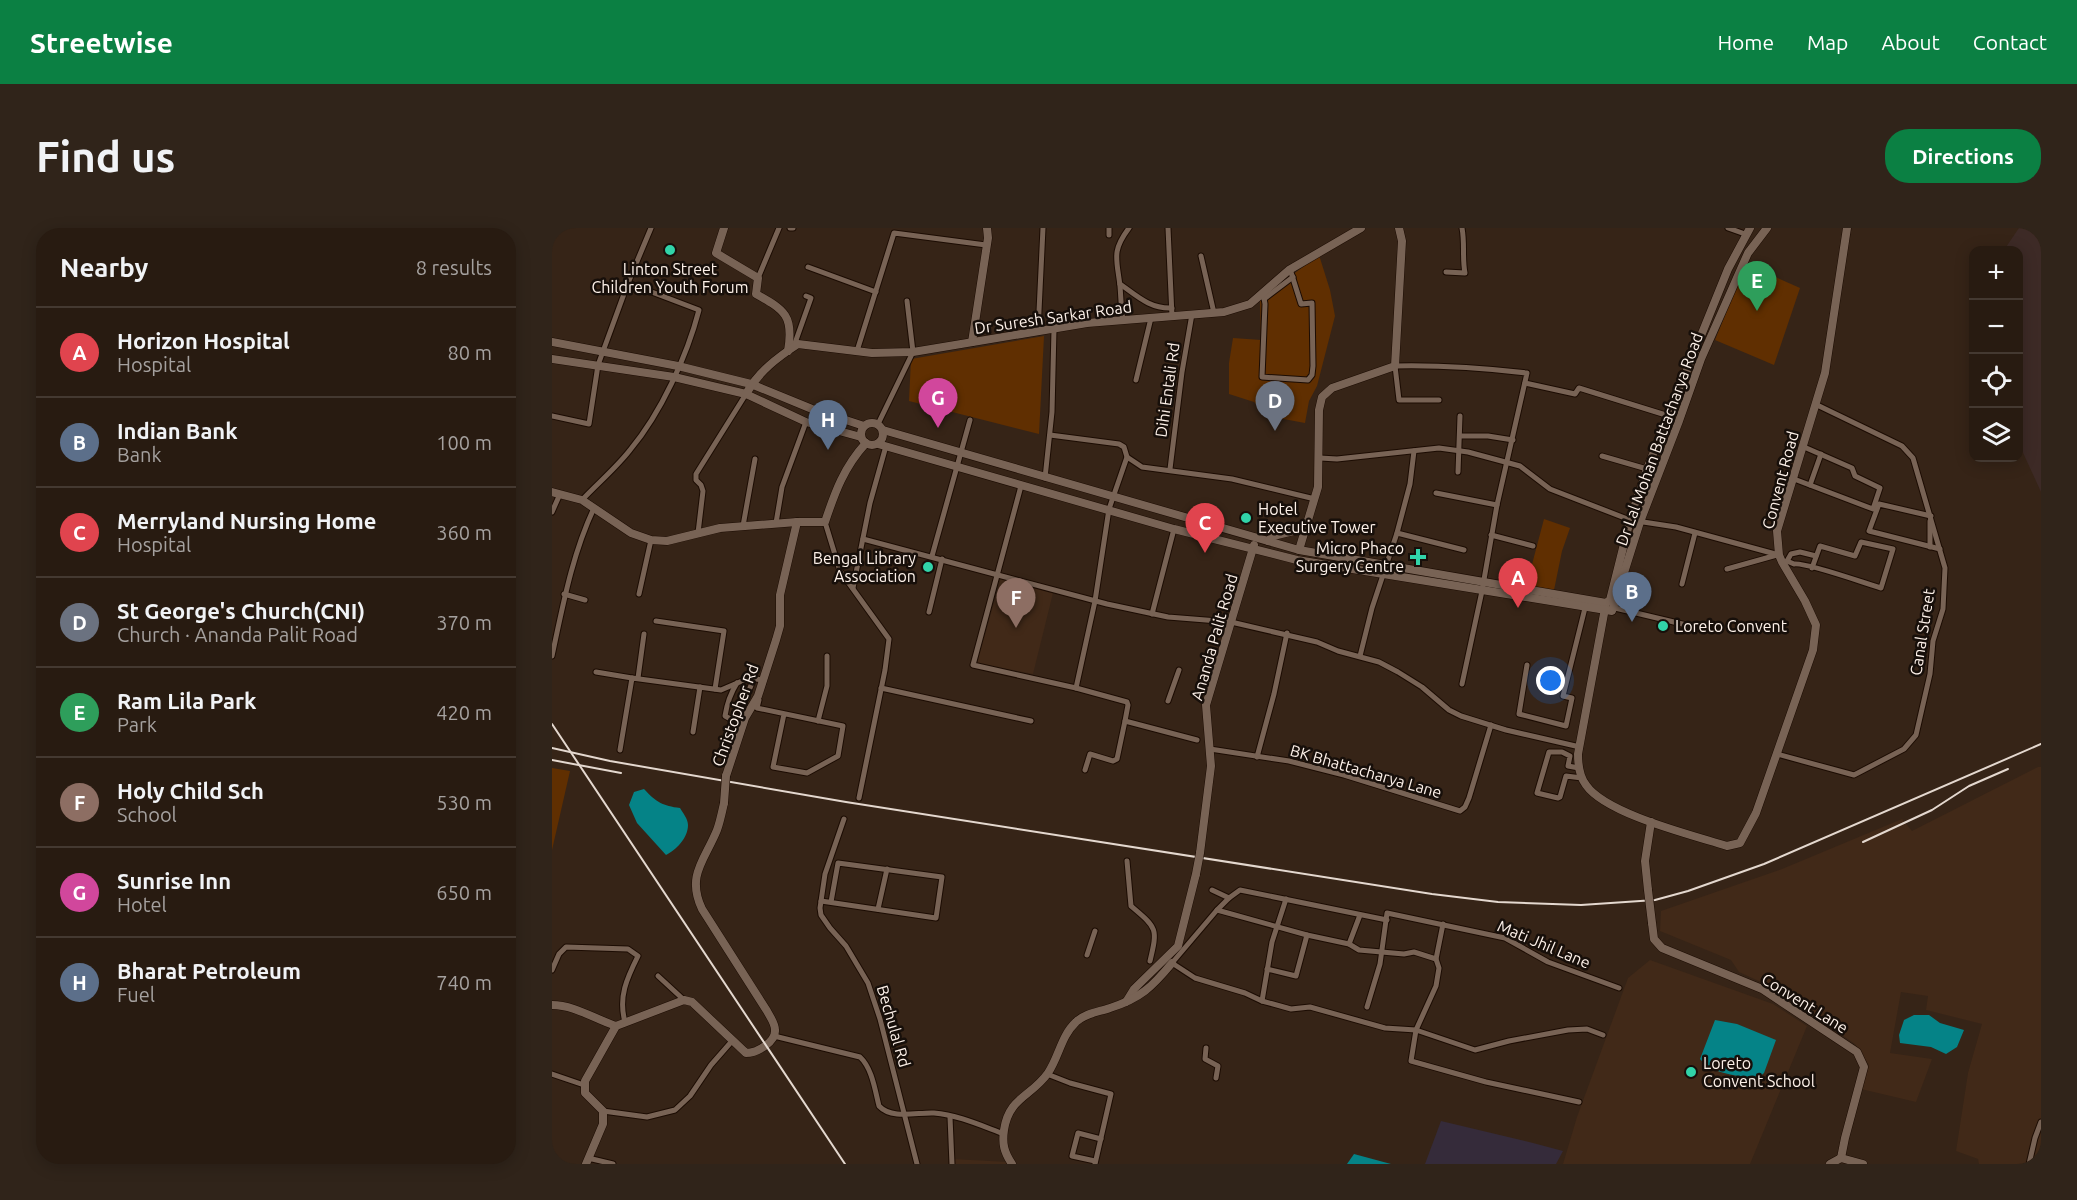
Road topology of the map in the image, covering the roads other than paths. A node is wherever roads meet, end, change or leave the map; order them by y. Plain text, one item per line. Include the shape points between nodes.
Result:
1 (651, 228) edge
2 (724, 228) edge
3 (779, 228) edge
4 (987, 228) edge
5 (1043, 228) edge
6 (1130, 228) edge
7 (1168, 228) edge
8 (1399, 228) edge
9 (1462, 228) edge
10 (1728, 228) edge
11 (1755, 228) edge
12 (1847, 228) edge
13 (1356, 229) edge
14 (1748, 231) edge
15 (1765, 231) edge
16 (986, 245) junction
17 (1201, 256) dead end
18 (808, 267) dead end
19 (1446, 272) dead end
20 (1291, 273) junction
21 (758, 278) junction
22 (628, 283) junction
23 (1120, 284) junction
24 (876, 292) junction
25 (806, 296) dead end
26 (1263, 296) junction
27 (908, 301) dead end
28 (1172, 312) junction
29 (1214, 313) junction
30 (1192, 315) junction
31 (1151, 318) junction
32 (1122, 320) junction
33 (1054, 328) junction
34 (1038, 332) junction
35 (552, 342) edge
36 (972, 342) junction
37 (799, 344) junction
38 (604, 351) junction
39 (788, 351) junction
40 (857, 351) junction
41 (913, 352) junction
42 (552, 359) edge
43 (598, 365) junction
44 (678, 366) junction
45 (1395, 366) junction
46 (674, 377) junction
47 (1136, 380) dead end
48 (1525, 383) junction
49 (751, 384) junction
50 (746, 394) junction
51 (1439, 400) dead end
52 (1815, 404) junction
53 (1460, 416) dead end
54 (1669, 416) junction
55 (552, 417) edge
56 (970, 420) dead end
57 (806, 422) junction
58 (864, 426) junction
59 (880, 427) junction
60 (1050, 435) junction
61 (1461, 436) junction
62 (863, 440) junction
63 (1513, 440) junction
64 (882, 445) junction
65 (1804, 447) junction
66 (1414, 451) junction
67 (1460, 451) junction
68 (960, 453) junction
69 (1821, 454) junction
70 (1602, 456) dead end
71 (1127, 457) junction
72 (1320, 458) junction
73 (755, 459) dead end
74 (1508, 463) junction
75 (956, 466) junction
76 (1170, 469) junction
77 (1647, 469) junction
78 (1458, 472) dead end
79 (1045, 478) junction
80 (1794, 479) junction
81 (1810, 485) junction
82 (1021, 486) junction
83 (556, 493) edge
84 (1436, 494) dead end
85 (1114, 496) junction
86 (1315, 499) junction
87 (582, 500) junction
88 (1497, 505) junction
89 (594, 508) junction
90 (1109, 509) junction
91 (552, 512) edge
92 (1930, 516) junction
93 (1630, 520) junction
94 (797, 522) junction
95 (825, 522) junction
96 (1640, 522) junction
97 (776, 523) junction
98 (743, 526) junction
99 (1306, 528) junction
100 (1174, 529) junction
101 (698, 533) junction
102 (1397, 533) junction
103 (1695, 533) junction
104 (1491, 536) junction
105 (1257, 538) junction
106 (863, 539) junction
107 (651, 540) junction
108 (1268, 542) junction
109 (1533, 546) dead end
110 (1930, 546) junction
111 (1254, 548) junction
112 (1940, 549) junction
113 (1299, 550) junction
114 (1464, 550) dead end
115 (932, 556) junction
116 (1816, 556) junction
117 (942, 558) junction
118 (1783, 559) junction
119 (1386, 565) junction
120 (1812, 568) junction
121 (1727, 569) dead end
122 (997, 574) junction
123 (1382, 574) junction
124 (1483, 582) junction
125 (1682, 584) dead end
126 (853, 588) junction
127 (1482, 591) junction
128 (564, 594) junction
129 (639, 594) dead end
130 (585, 600) dead end
131 (1095, 601) junction
132 (1605, 607) junction
133 (1585, 608) junction
134 (1614, 608) junction
135 (929, 612) dead end
136 (1152, 614) junction
137 (656, 621) dead end
138 (1231, 621) junction
139 (1699, 628) dead end
140 (1287, 633) junction
141 (644, 634) dead end
142 (553, 646) edge
143 (552, 656) edge
144 (827, 656) dead end
145 (1360, 656) junction
146 (1527, 665) dead end
147 (1179, 670) dead end
148 (596, 672) dead end
149 (635, 678) junction
150 (754, 678) junction
151 (763, 680) junction
152 (738, 683) junction
153 (1462, 684) dead end
154 (700, 687) junction
155 (881, 688) junction
156 (1076, 688) junction
157 (715, 689) junction
158 (1168, 701) dead end
159 (784, 714) junction
160 (818, 721) junction
161 (1031, 721) dead end
162 (1125, 721) junction
163 (1491, 725) junction
164 (693, 732) dead end
165 (1197, 740) dead end
166 (1580, 747) junction
167 (1210, 749) junction
168 (620, 750) dead end
169 (1777, 754) junction
170 (1257, 757) junction
171 (1568, 766) junction
172 (1579, 768) junction
173 (1086, 770) dead end
174 (1566, 776) junction
175 (1582, 778) junction
176 (859, 798) dead end
177 (844, 819) dead end
178 (1651, 822) junction
179 (1127, 861) dead end
180 (887, 869) junction
181 (1212, 890) dead end
182 (1229, 898) junction
183 (1286, 899) junction
184 (821, 901) junction
185 (831, 902) junction
186 (878, 909) junction
187 (1217, 910) junction
188 (1360, 915) junction
189 (1387, 920) junction
190 (1443, 924) junction
191 (1277, 928) junction
192 (1095, 931) dead end
193 (1306, 935) junction
194 (1349, 944) junction
195 (1382, 953) junction
196 (1086, 955) dead end
197 (1436, 959) junction
198 (1150, 961) dead end
199 (1172, 963) junction
200 (1267, 969) junction
201 (552, 970) edge
202 (658, 976) dead end
203 (1619, 988) dead end
204 (684, 1000) junction
205 (1262, 1001) junction
206 (1126, 1002) junction
207 (552, 1005) edge
208 (1367, 1007) dead end
209 (625, 1022) junction
210 (616, 1026) junction
211 (1416, 1030) junction
212 (1603, 1035) dead end
213 (774, 1036) junction
214 (732, 1041) junction
215 (1206, 1048) dead end
216 (552, 1074) edge
217 (1047, 1074) junction
218 (1216, 1078) dead end
219 (584, 1085) junction
220 (1579, 1102) dead end
221 (603, 1111) junction
222 (904, 1114) junction
223 (950, 1117) junction
224 (2041, 1122) edge
225 (1004, 1134) junction
226 (1101, 1138) junction
227 (1841, 1158) junction
228 (587, 1161) edge
229 (1095, 1163) edge
230 (613, 1164) edge
231 (917, 1164) edge
232 (952, 1164) edge
233 (1012, 1164) edge
234 (1830, 1164) edge
235 (1863, 1164) edge
236 (2029, 1164) edge

1 - 22 street
2 - 21 street via 716,253
3 - 21 street
4 - 16 street
5 - 34 street
6 - 23 street via 1117,251
7 - 28 street
8 - 45 street via 1402,241
9 - 19 street via 1465,273
10 - 14 street
11 - 15 street
12 - 52 street, Convent Road via 1825,373
13 - 20 street, Dr Suresh Sarkar Road
14 - 54 street, Dr Lal Mohan Battacharya Road via 1728,269
15 - 96 street, Dr Lal Mohan Battacharya Road via 1748,253 1701,359
16 - 24 street via 894,232
16 - 36 street
17 - 29 street
18 - 24 street
20 - 26 street, Dr Suresh Sarkar Road
20 - 26 street via 1301,304 1312,303 1313,366 1308,380 1262,377
21 - 39 street via 756,294 779,307 789,321
22 - 38 street
22 - 44 street via 699,310
23 - 28 street via 1149,305
23 - 32 street
24 - 40 street
25 - 37 street via 811,298 795,343
26 - 29 street, Dr Suresh Sarkar Road via 1250,304
27 - 41 street
28 - 30 street, Dr Suresh Sarkar Road
28 - 31 street, Dr Suresh Sarkar Road
29 - 30 street, Dr Suresh Sarkar Road
30 - 76 street, Dihi Entali Rd
31 - 32 street, Dr Suresh Sarkar Road
31 - 47 street
32 - 33 street, Dr Suresh Sarkar Road
33 - 34 street, Dr Suresh Sarkar Road
33 - 60 street
34 - 36 street, Dr Suresh Sarkar Road
35 - 38 street
36 - 41 street, Dr Suresh Sarkar Road
37 - 39 street
37 - 40 street, Dr Suresh Sarkar Road
38 - 43 street
38 - 44 street
39 - 49 street
40 - 41 street, Dr Suresh Sarkar Road
41 - 59 street
42 - 43 street
43 - 46 street
43 - 55 street via 589,424
44 - 46 street
44 - 49 street
45 - 48 street via 1436,365 1527,373
45 - 51 street via 1399,400
45 - 72 street via 1332,388 1322,397 1318,410
46 - 50 street
46 - 87 street via 662,405 631,450
48 - 54 street via 1575,394 1579,388
48 - 63 street
49 - 50 street
49 - 58 street
50 - 57 street
50 - 101 street via 696,474 703,491
52 - 65 street, Convent Road
52 - 92 street, Canal Street via 1902,446 1913,458
53 - 61 street
54 - 77 street, Dr Lal Mohan Battacharya Road
56 - 68 street
57 - 62 street
57 - 97 street via 782,487
58 - 59 street via 871,422
58 - 62 street
59 - 64 street
59 - 68 street
60 - 71 street via 1119,444
60 - 79 street
61 - 63 street
61 - 67 street
62 - 64 street
62 - 95 street via 835,490
63 - 74 street
64 - 75 street
64 - 106 street
65 - 69 street
65 - 80 street, Convent Road
66 - 67 street
66 - 72 street
66 - 102 street
67 - 74 street
67 - 78 street
68 - 75 street
68 - 79 street
69 - 81 street
69 - 81 street via 1852,468 1855,476 1880,488 1873,508
70 - 77 street
71 - 76 street via 1142,467
71 - 85 street
72 - 86 street
73 - 98 street
74 - 88 street
74 - 93 street via 1520,466 1550,489
75 - 82 street
75 - 115 street
76 - 86 street
77 - 93 street, Dr Lal Mohan Battacharya Road
79 - 85 street
80 - 81 street
80 - 118 street, Convent Road via 1777,531
82 - 90 street
82 - 122 street
83 - 87 street
83 - 91 street
84 - 88 street
85 - 90 street
85 - 105 street
86 - 99 street
87 - 89 street
88 - 104 street
89 - 107 street via 631,533
89 - 128 street via 581,536
90 - 100 street
90 - 131 street
92 - 110 street
92 - 110 street via 1879,504 1869,531
92 - 112 street, Canal Street
93 - 96 street
93 - 132 street, Dr Lal Mohan Battacharya Road
94 - 95 street
94 - 97 street
94 - 151 street, Christopher Rd via 780,595 780,626
95 - 126 street via 840,571
96 - 103 street
96 - 134 street, Dr Lal Mohan Battacharya Road
97 - 98 street
98 - 101 street
99 - 108 street via 1273,536
99 - 113 street
100 - 111 street
100 - 136 street
101 - 107 street via 667,541
102 - 114 street
102 - 119 street
103 - 118 street
103 - 125 street
104 - 109 street
104 - 124 street
105 - 108 street
105 - 111 street, Ananda Palit Road
106 - 115 street
106 - 126 street
107 - 129 street
108 - 113 street
110 - 112 street
111 - 123 street via 1297,560
111 - 138 street, Ananda Palit Road
112 - 169 street, Canal Street via 1945,568 1943,609 1933,641 1916,735 1904,749 1854,775
113 - 119 street
115 - 117 street
116 - 118 street via 1800,552
116 - 120 street
116 - 120 street via 1820,546 1855,556 1861,542 1893,549 1881,588
117 - 122 street
117 - 135 street
118 - 120 street
118 - 121 street
118 - 169 street via 1816,625 1813,650
119 - 123 street
119 - 124 street
122 - 131 street
122 - 156 street via 973,665
123 - 127 street
123 - 145 street
124 - 127 street
124 - 132 street
126 - 155 street via 889,639
127 - 133 street
127 - 153 street
128 - 130 street
128 - 142 street
131 - 136 street
131 - 156 street
132 - 133 street
132 - 134 street via 1612,611
132 - 166 street, Dr Lal Mohan Battacharya Road
133 - 146 street via 1563,696 1572,698 1566,726 1518,714
134 - 139 street
136 - 138 street
137 - 157 street via 724,631
138 - 140 street
138 - 167 street, Ananda Palit Road via 1206,705
140 - 145 street
140 - 170 street
141 - 149 street
142 - 143 street
144 - 160 street via 827,686
145 - 163 street via 1398,672 1449,710
147 - 158 street
148 - 149 street
149 - 154 street
149 - 168 street
150 - 151 street
150 - 152 street
150 - 152 street via 736,722 726,713 730,694
151 - 159 street via 756,708
151 - 213 street, Christopher Rd, bridge via 745,718 726,776 717,829 695,883 702,909 767,1011 774,1024
152 - 157 street
154 - 157 street
154 - 164 street
155 - 161 street
155 - 176 street
156 - 162 street via 1127,702
159 - 160 street
159 - 160 street via 773,767 807,772 838,756 843,726
162 - 165 street
162 - 173 street via 1116,760 1090,754
163 - 166 street
163 - 170 street, BK Bhattacharya Lane via 1469,798 1460,810 1344,775
166 - 172 street, Dr Lal Mohan Battacharya Road
167 - 170 street, BK Bhattacharya Lane
167 - 206 street, Ananda Palit Road, bridge via 1209,792 1200,853 1178,946
169 - 178 street via 1756,813 1740,843 1727,846
171 - 172 street
171 - 174 street
171 - 174 street via 1568,754 1549,752 1537,793 1560,797
172 - 175 street, Dr Lal Mohan Battacharya Road
174 - 175 street
175 - 178 street via 1596,795 1623,813
177 - 184 street, Bechulal Rd via 825,874
178 - 227 street, Convent Lane, bridge via 1645,861 1654,939 1662,948 1762,989 1857,1052 1864,1067
179 - 198 street via 1131,906 1153,926 1156,938
180 - 185 street via 838,863
180 - 186 street
180 - 186 street via 942,877 936,918
181 - 182 street
182 - 183 street via 1240,890
182 - 187 street
183 - 188 street
183 - 191 street
184 - 185 street
184 - 222 street, Bechulal Rd via 821,915 868,983
185 - 186 street
187 - 191 street
187 - 199 street
188 - 189 street
188 - 194 street
189 - 190 street, Mati Jhil Lane via 1388,913
189 - 195 street
190 - 197 street
190 - 203 street, Mati Jhil Lane via 1505,938 1548,962
191 - 193 street
191 - 200 street
192 - 196 street
193 - 194 street
193 - 200 street via 1296,976
194 - 195 street via 1359,950
195 - 197 street via 1414,952
195 - 208 street
197 - 211 street via 1436,986
199 - 205 street via 1195,978
199 - 206 street via 1150,989
200 - 205 street
201 - 209 street via 566,947 628,949 638,956 622,994
202 - 204 street
204 - 209 street
204 - 214 street via 692,1002
205 - 211 street via 1291,1009 1310,1007 1385,1028
206 - 217 street via 1075,1023
207 - 210 street via 576,1009
209 - 210 street
210 - 219 street
211 - 212 street via 1475,1050 1568,1030 1587,1029
211 - 220 street via 1411,1061
213 - 214 street via 753,1053 742,1051
213 - 222 street via 860,1057 873,1081 881,1109
214 - 221 street via 675,1110 647,1117
215 - 218 street via 1205,1059 1218,1066
216 - 219 street
217 - 225 street via 1010,1109
217 - 226 street via 1111,1094
219 - 221 street via 587,1096
221 - 228 street via 603,1124
222 - 223 street via 935,1113
222 - 231 street, Bechulal Rd
223 - 225 street
223 - 232 street
224 - 236 street
225 - 233 street via 1003,1148
226 - 229 street
226 - 229 street via 1078,1133 1072,1156
227 - 234 street
227 - 235 street
228 - 230 street

